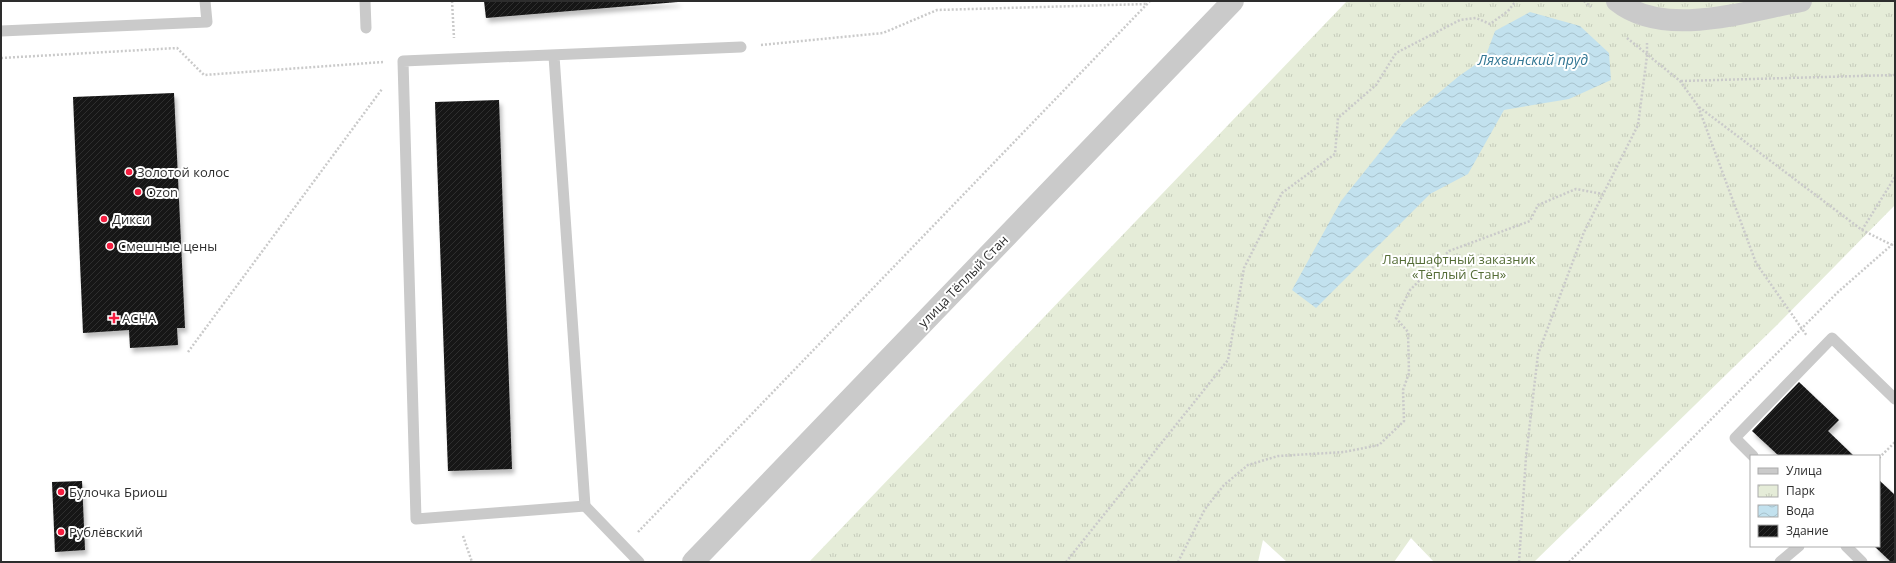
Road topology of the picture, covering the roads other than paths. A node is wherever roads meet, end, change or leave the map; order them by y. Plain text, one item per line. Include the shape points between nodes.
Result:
1 (205, 1) edge
2 (365, 1) edge
3 (1233, 1) edge
4 (1617, 1) edge
5 (1801, 1) edge
6 (366, 28) dead end
7 (1, 31) edge
8 (741, 47) road end
9 (554, 56) junction
10 (1895, 399) edge
11 (1752, 455) edge
12 (585, 506) junction
13 (1797, 547) edge
14 (1847, 547) edge
15 (639, 562) edge
16 (693, 562) edge
17 (1780, 562) edge
18 (1862, 562) edge

1 - 7 lane via 207,22
2 - 6 lane
3 - 16 street, улица Тёплый Стан
4 - 5 street via 1646,17 1670,21 1706,19
8 - 9 lane
9 - 12 lane
9 - 12 lane via 403,61 416,519
10 - 11 lane via 1832,338 1735,438
12 - 15 lane
13 - 17 lane
14 - 18 lane

